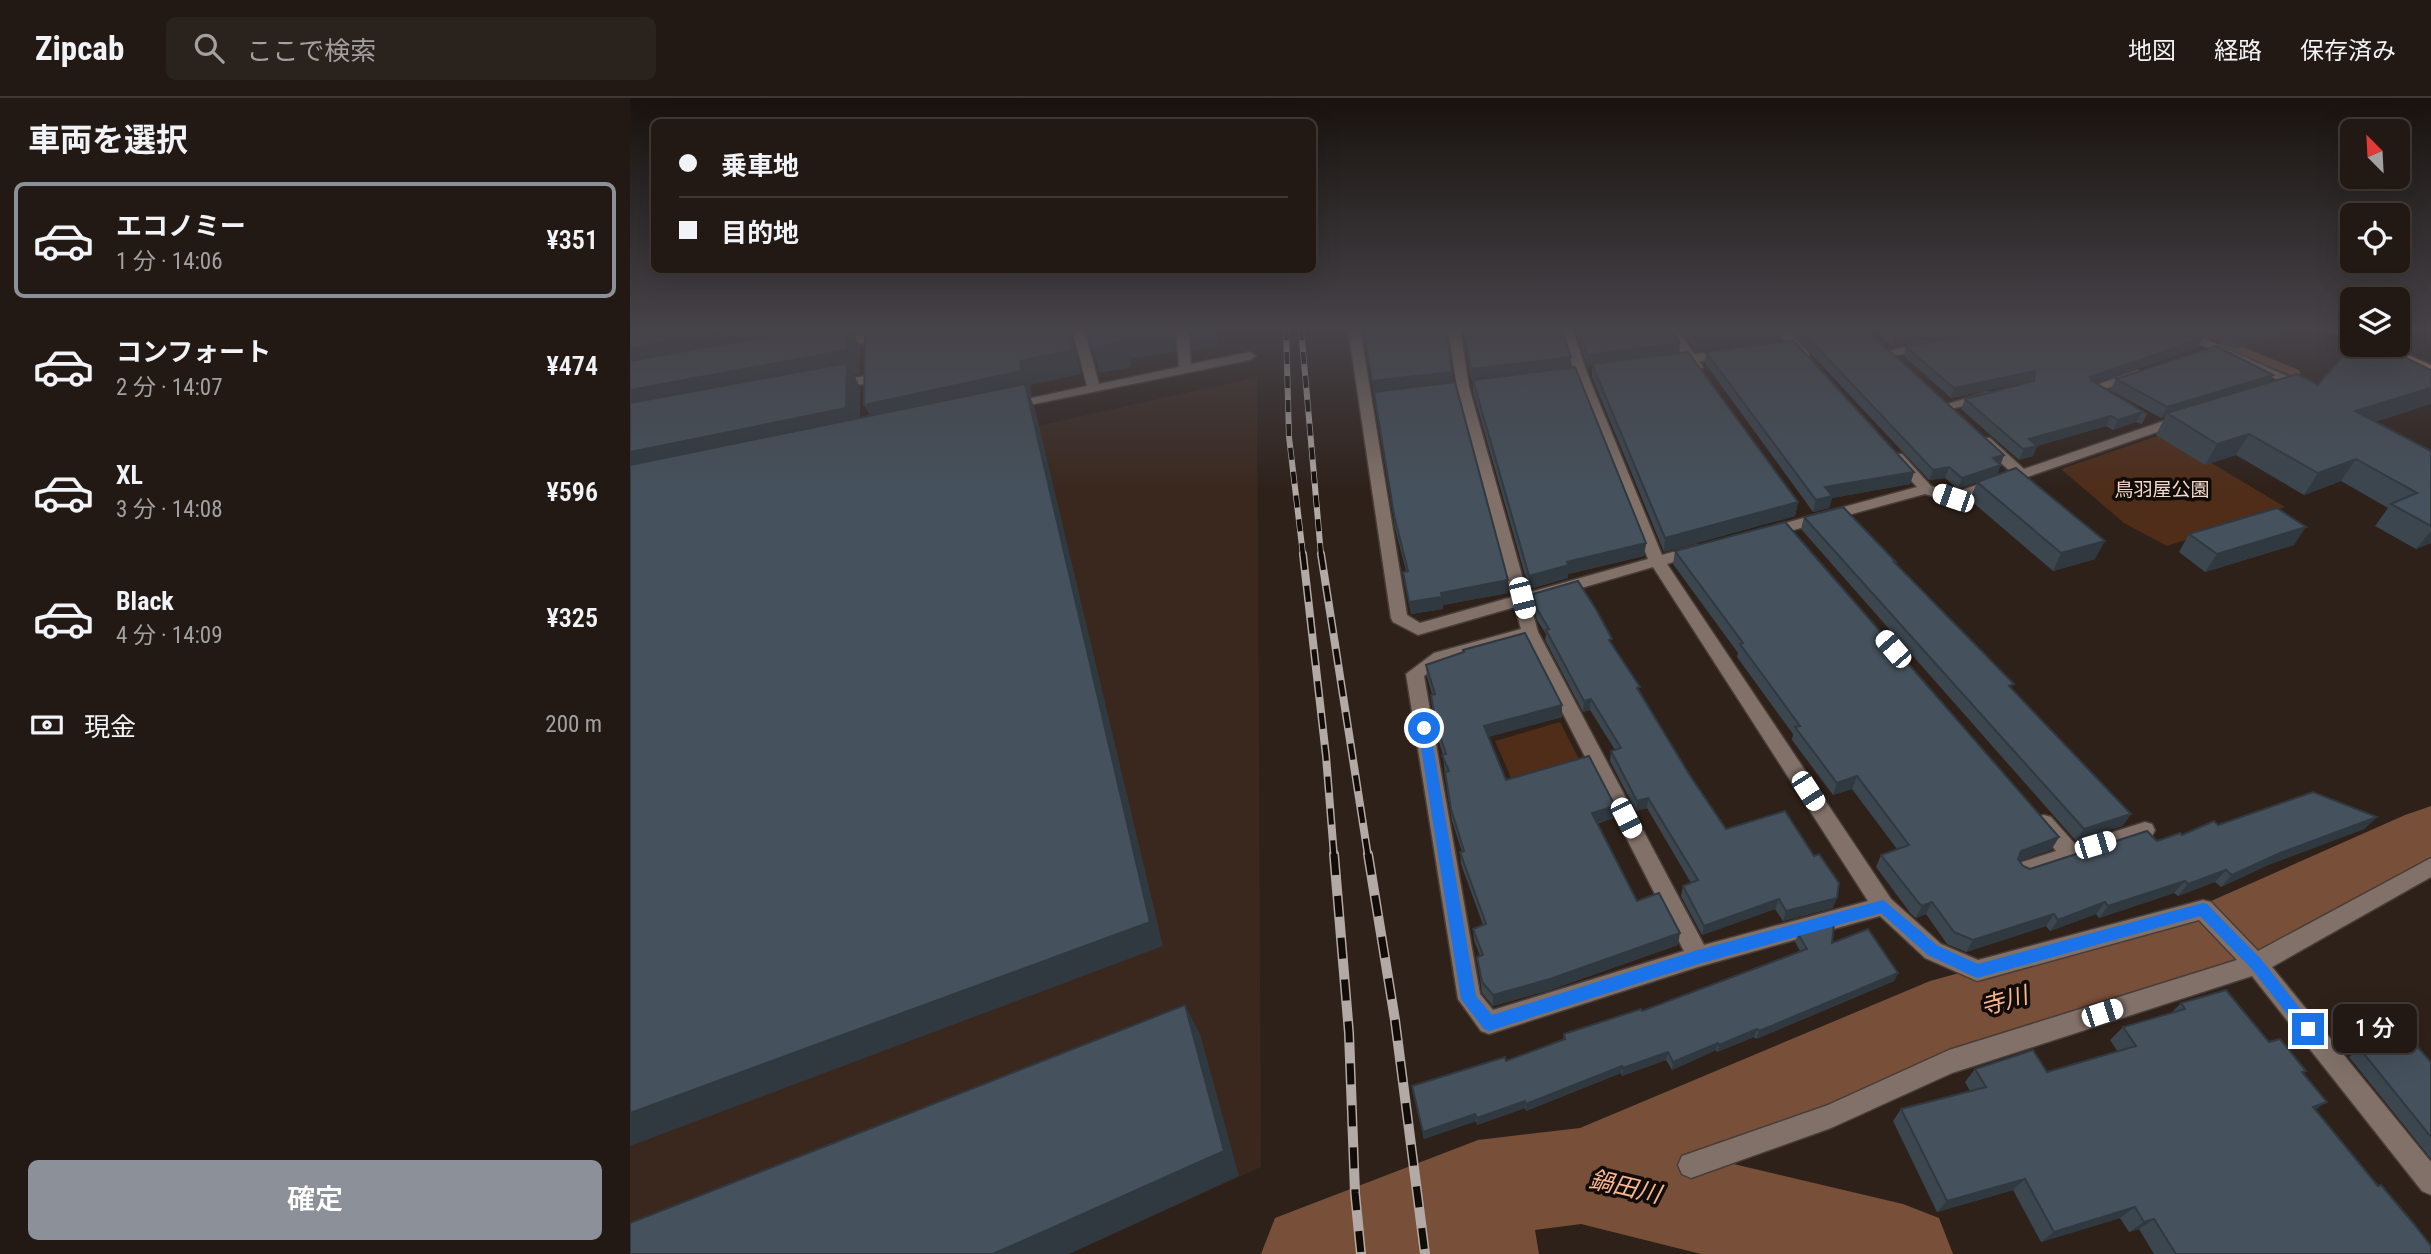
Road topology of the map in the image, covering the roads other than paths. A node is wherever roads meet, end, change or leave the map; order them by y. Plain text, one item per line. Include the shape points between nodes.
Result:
1 (853, 382) edge
2 (1092, 382) edge
3 (1126, 382) edge
4 (1367, 382) edge
5 (1463, 382) edge
6 (1585, 382) edge
7 (2113, 382) edge
8 (2294, 382) edge
9 (816, 389) edge
10 (1094, 389) junction
11 (2274, 391) edge
12 (1999, 393) edge
13 (2116, 400) edge
14 (1947, 406) edge
15 (1002, 409) edge
16 (2197, 414) edge
17 (1976, 432) edge
18 (1889, 448) edge
19 (2022, 475) junction
20 (1926, 489) junction
21 (1748, 537) edge
22 (1709, 547) edge
23 (1657, 561) junction
24 (1522, 598) junction
25 (1530, 632) junction
26 (2033, 811) edge
27 (2145, 830) edge
28 (2070, 853) junction
29 (2431, 867) edge
30 (2023, 870) edge
31 (1883, 906) junction
32 (1698, 957) junction
33 (2256, 964) junction
34 (1691, 1165) dead end
35 (2431, 1182) edge

1 - 9 street
2 - 10 street
3 - 10 street
4 - 24 street via 1399,618 1418,629
5 - 24 street
6 - 23 street
7 - 13 street via 2095,388
8 - 11 street via 2299,384
10 - 15 street
12 - 14 street
16 - 19 street via 2153,423
17 - 19 street
18 - 20 street
19 - 20 street via 1953,498
20 - 21 street via 1804,514 1792,532
22 - 23 street
23 - 24 street
23 - 31 street
24 - 25 street
25 - 32 street
25 - 32 street via 1440,657 1415,674 1469,999 1489,1023
26 - 28 street
27 - 28 street
28 - 30 street
29 - 33 street
31 - 32 street
31 - 33 street via 1933,951 1977,971 2203,909
33 - 34 street via 1949,1062 1831,1116
33 - 35 street

